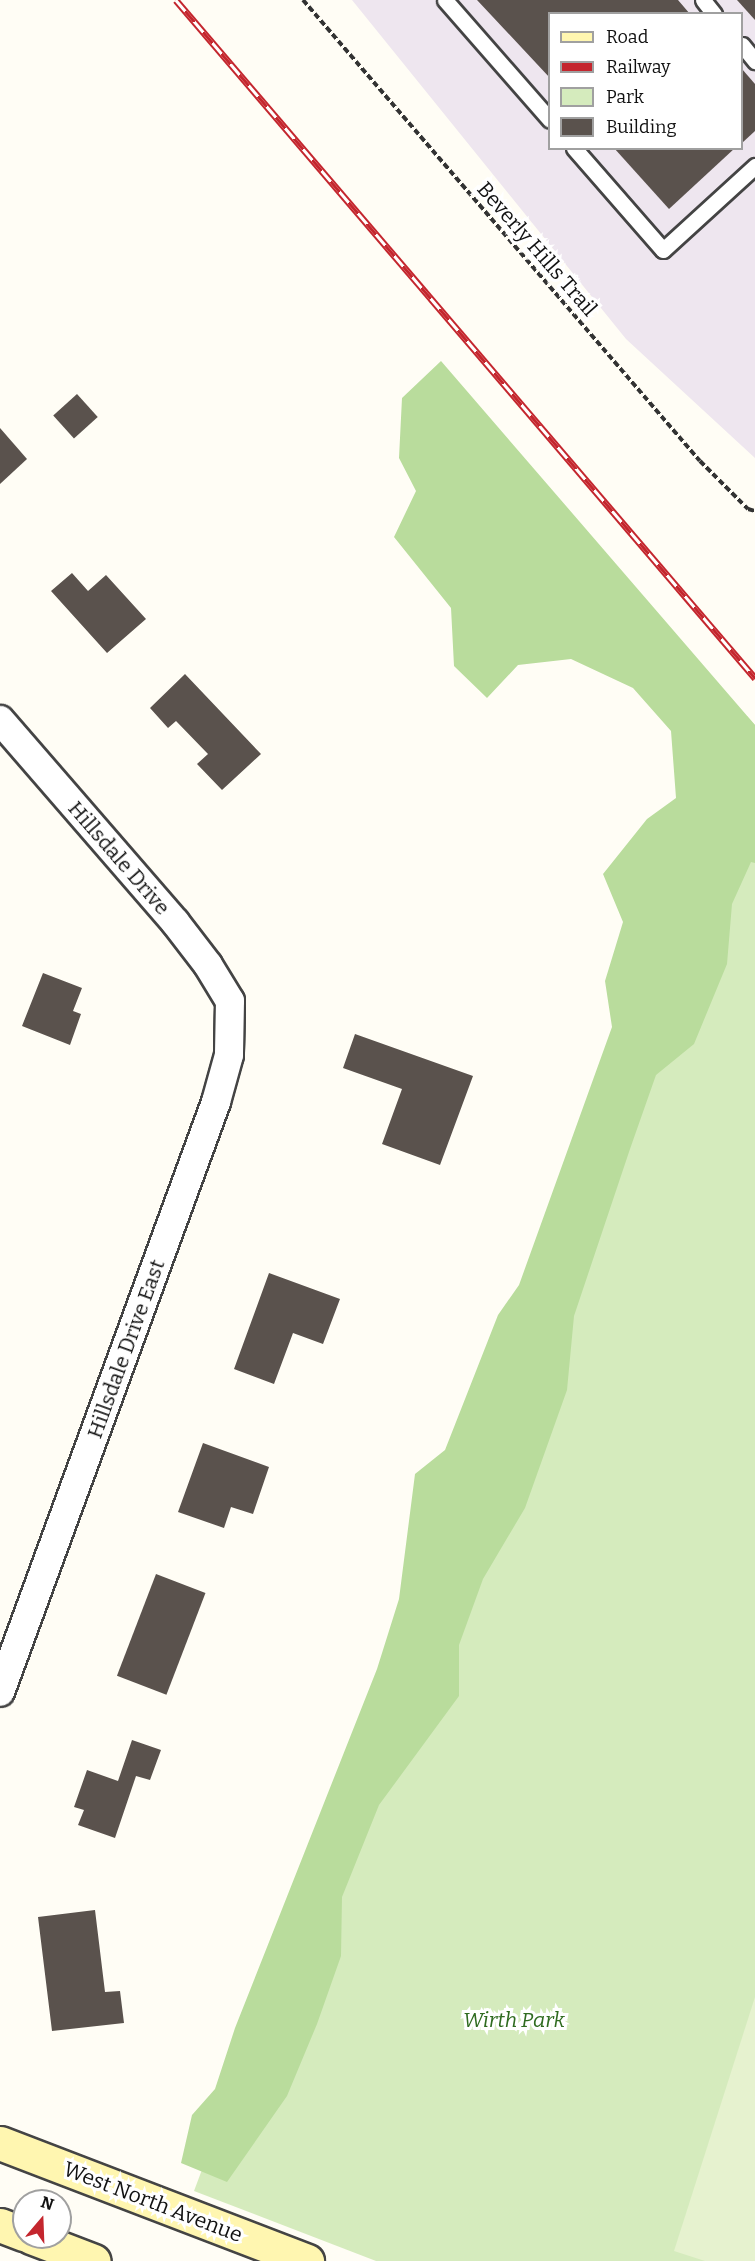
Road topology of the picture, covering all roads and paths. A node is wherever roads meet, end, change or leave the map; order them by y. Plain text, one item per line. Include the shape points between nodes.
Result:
1 (303, 0) edge
2 (445, 0) edge
3 (703, 0) edge
4 (712, 12) edge
5 (743, 47) edge
6 (755, 61) edge
7 (548, 119) edge
8 (576, 150) edge
9 (755, 166) edge
10 (755, 511) edge
11 (0, 720) edge
12 (230, 1001) joint
13 (0, 1692) edge
14 (0, 2143) edge
15 (62, 2249) edge
16 (94, 2261) edge
17 (307, 2261) edge

1 - 10 path, Beverly Hills Trail via 700,461 748,509
2 - 7 lane
3 - 4 lane
5 - 6 lane
8 - 9 lane via 663,250
11 - 12 street, Hillsdale Drive via 175,922
12 - 13 street, Hillsdale Drive East via 230,1056 216,1102
14 - 17 main road, West North Avenue
15 - 16 main road

